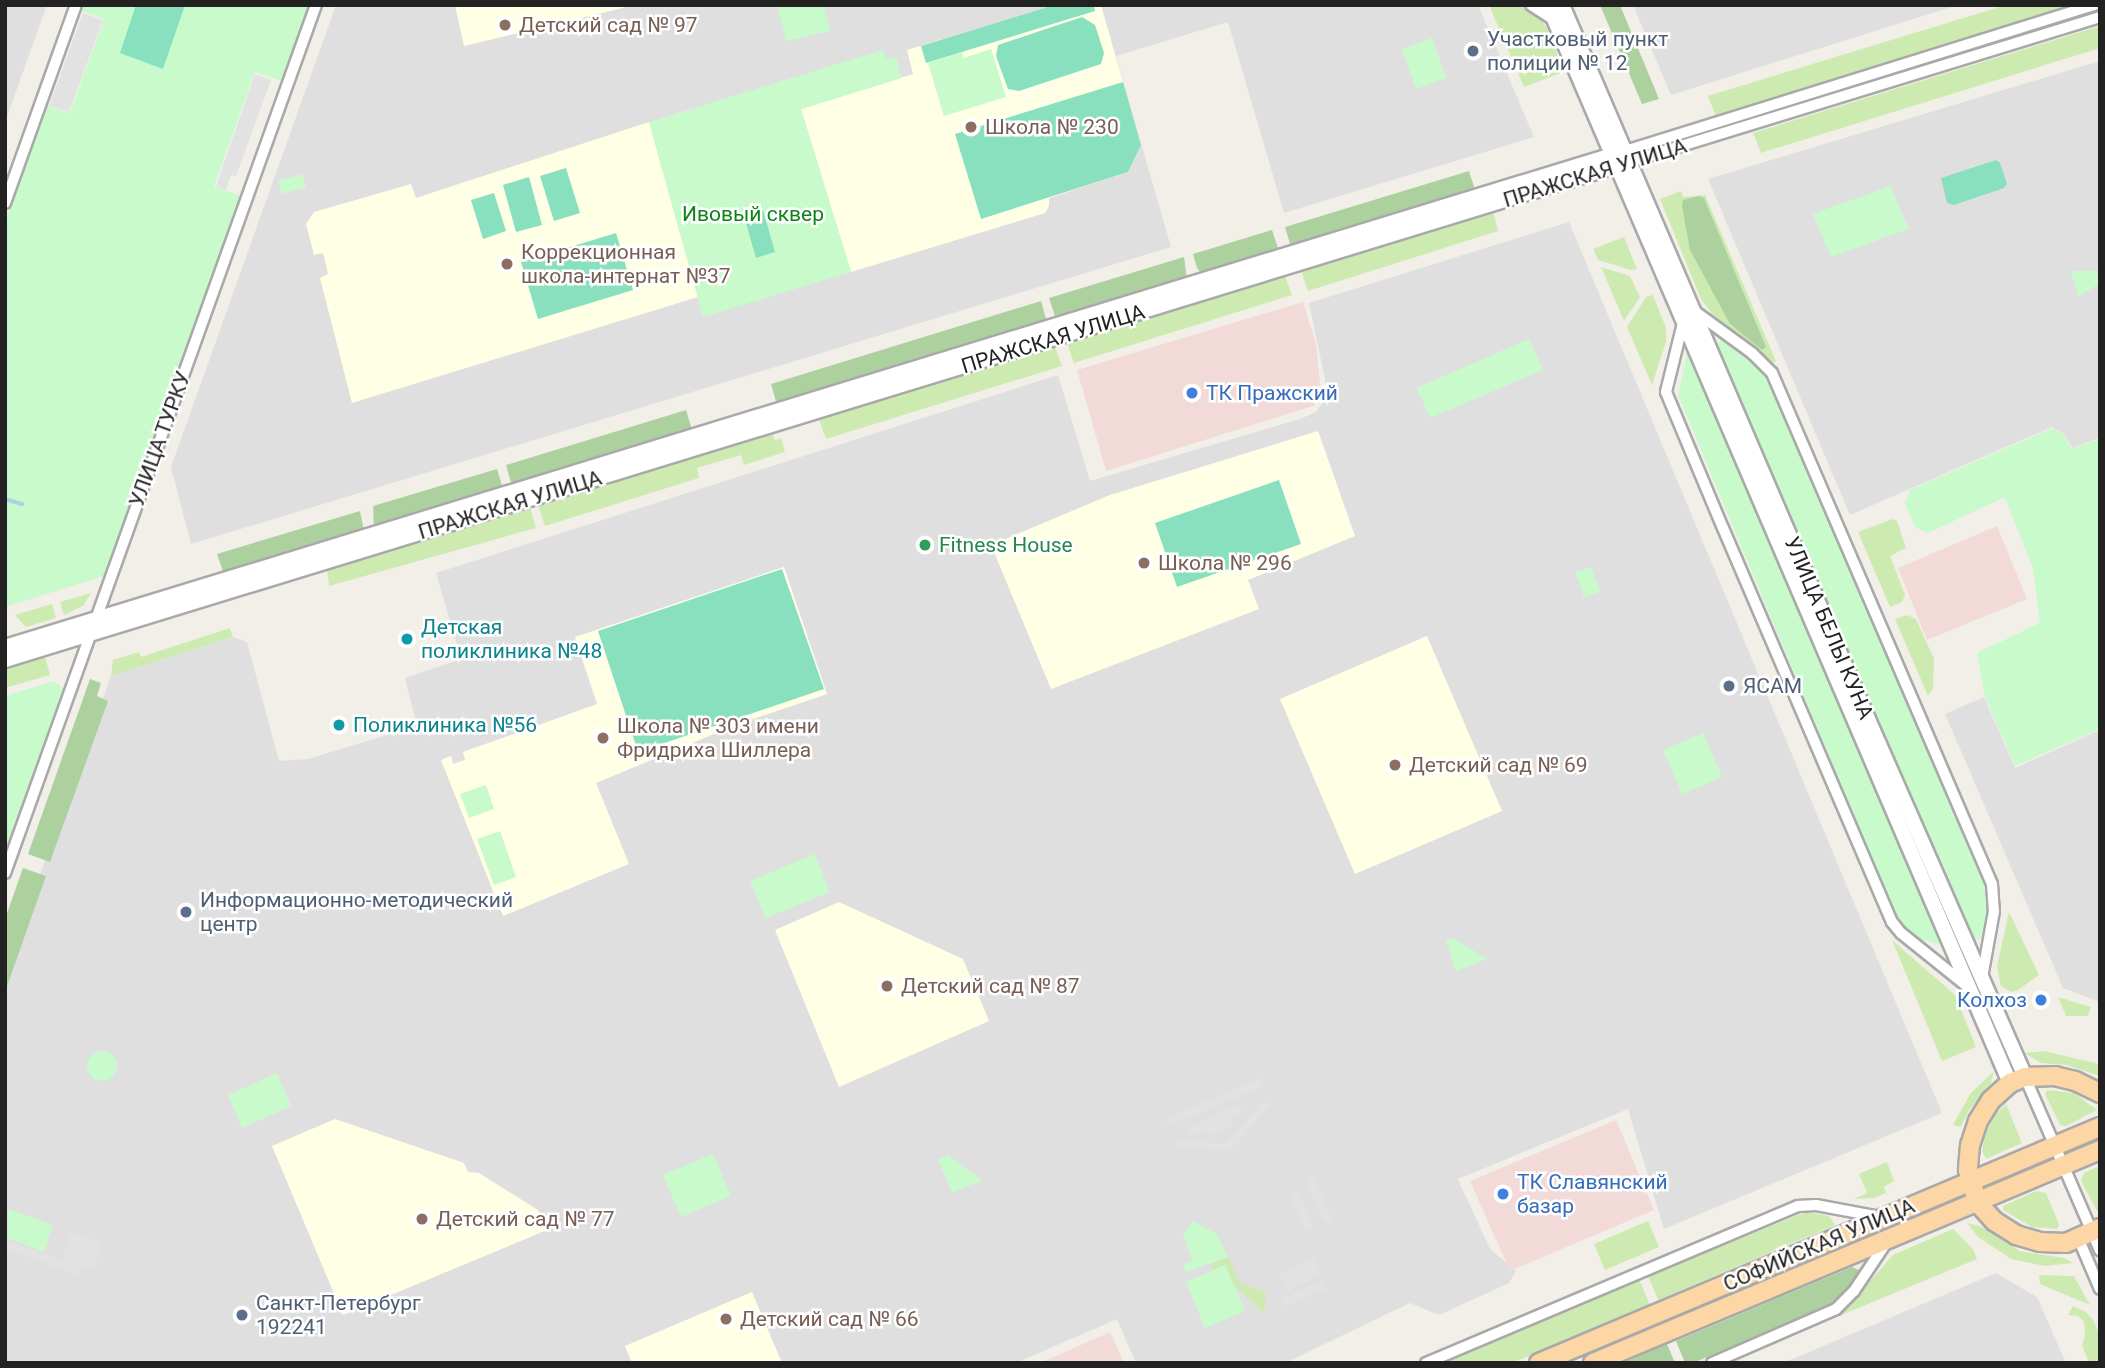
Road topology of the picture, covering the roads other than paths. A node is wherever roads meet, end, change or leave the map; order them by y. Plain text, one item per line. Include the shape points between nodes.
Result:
1 (76, 5) edge
2 (316, 5) edge
3 (1531, 5) edge
4 (1548, 5) edge
5 (1562, 5) edge
6 (1571, 5) edge
7 (2095, 5) edge
8 (2100, 17) edge
9 (1561, 20) junction
10 (1620, 159) junction
11 (5, 203) edge
12 (1688, 315) junction
13 (96, 619) junction
14 (91, 634) junction
15 (5, 647) edge
16 (5, 660) edge
17 (5, 873) edge
18 (1976, 985) junction
19 (2018, 1080) junction
20 (2100, 1093) edge
21 (2100, 1127) edge
22 (2054, 1145) junction
23 (2100, 1150) edge
24 (2063, 1166) junction
25 (1969, 1182) junction
26 (1978, 1202) junction
27 (1883, 1218) junction
28 (2093, 1238) edge
29 (1888, 1240) junction
30 (2100, 1289) edge
31 (1426, 1363) edge
32 (1539, 1363) edge
33 (1593, 1363) edge
34 (1712, 1363) edge

1 - 11 street
2 - 13 street, УЛИЦА ТУРКУ
3 - 9 street
4 - 9 street, УЛИЦА БЕЛЫ КУНА
5 - 9 street, УЛИЦА БЕЛЫ КУНА
6 - 9 street
7 - 10 street, ПРАЖСКАЯ УЛИЦА
8 - 10 street, ПРАЖСКАЯ УЛИЦА
9 - 10 street, УЛИЦА БЕЛЫ КУНА
10 - 12 street, УЛИЦА БЕЛЫ КУНА
10 - 13 street, ПРАЖСКАЯ УЛИЦА
10 - 14 street, ПРАЖСКАЯ УЛИЦА
12 - 18 street, УЛИЦА БЕЛЫ КУНА
12 - 18 street via 1666,392 1805,720 1892,922
12 - 18 street via 1752,353 1772,373 1992,884 1994,911
13 - 14 street, УЛИЦА ТУРКУ
13 - 15 street, ПРАЖСКАЯ УЛИЦА
14 - 16 street, ПРАЖСКАЯ УЛИЦА
14 - 17 street, УЛИЦА ТУРКУ
18 - 19 street, УЛИЦА БЕЛЫ КУНА
19 - 20 main road via 2065,1078
19 - 22 street, УЛИЦА БЕЛЫ КУНА
19 - 25 main road via 1991,1100 1978,1121 1970,1145
21 - 22 main road, СОФИЙСКАЯ УЛИЦА
22 - 24 street, УЛИЦА БЕЛЫ КУНА
22 - 25 main road, СОФИЙСКАЯ УЛИЦА
23 - 24 main road, СОФИЙСКАЯ УЛИЦА
24 - 26 main road, СОФИЙСКАЯ УЛИЦА
24 - 28 street, УЛИЦА БЕЛЫ КУНА
25 - 26 main road
25 - 27 main road, СОФИЙСКАЯ УЛИЦА
26 - 28 main road via 2004,1229 2028,1240 2053,1243
26 - 29 main road, СОФИЙСКАЯ УЛИЦА
27 - 31 street via 1816,1205 1798,1206
27 - 32 main road, СОФИЙСКАЯ УЛИЦА
28 - 30 street, УЛИЦА БЕЛЫ КУНА
29 - 33 main road, СОФИЙСКАЯ УЛИЦА
29 - 34 street via 1836,1308

